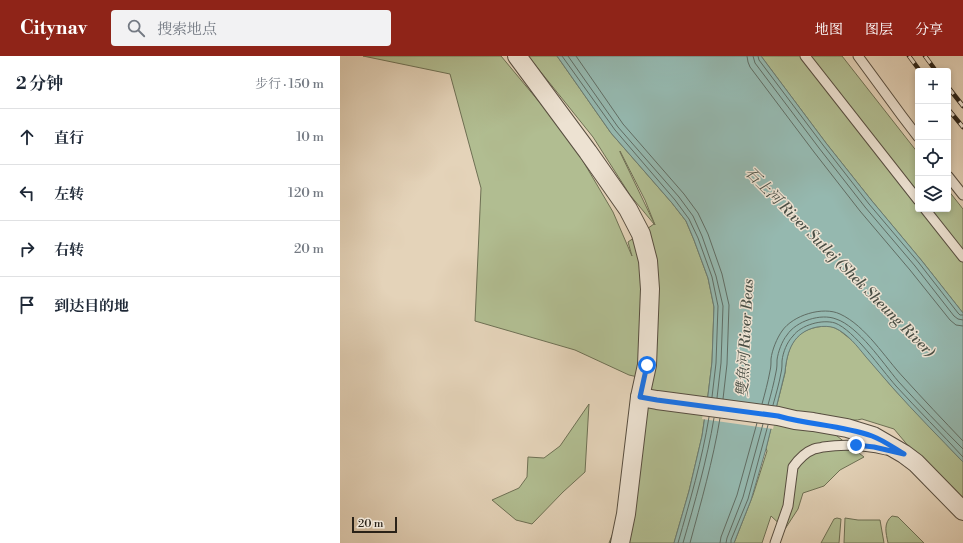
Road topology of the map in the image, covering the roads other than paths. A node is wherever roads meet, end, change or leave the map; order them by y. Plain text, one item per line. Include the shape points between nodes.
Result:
1 (517, 56) edge
2 (805, 56) edge
3 (858, 56) edge
4 (915, 133) edge
5 (951, 180) edge
6 (963, 195) edge
7 (915, 196) edge
8 (927, 212) edge
9 (963, 257) edge
10 (649, 399) junction
11 (904, 454) junction
12 (963, 511) edge
13 (620, 543) edge
14 (775, 543) edge

1 - 10 street via 588,152 628,210 640,234 648,261 650,289 647,365
2 - 7 lane
3 - 4 lane
5 - 6 lane
8 - 9 lane
10 - 11 street via 847,428 873,436
10 - 13 street
11 - 12 street
11 - 14 lane via 856,445 814,449 803,456 793,467 788,506

